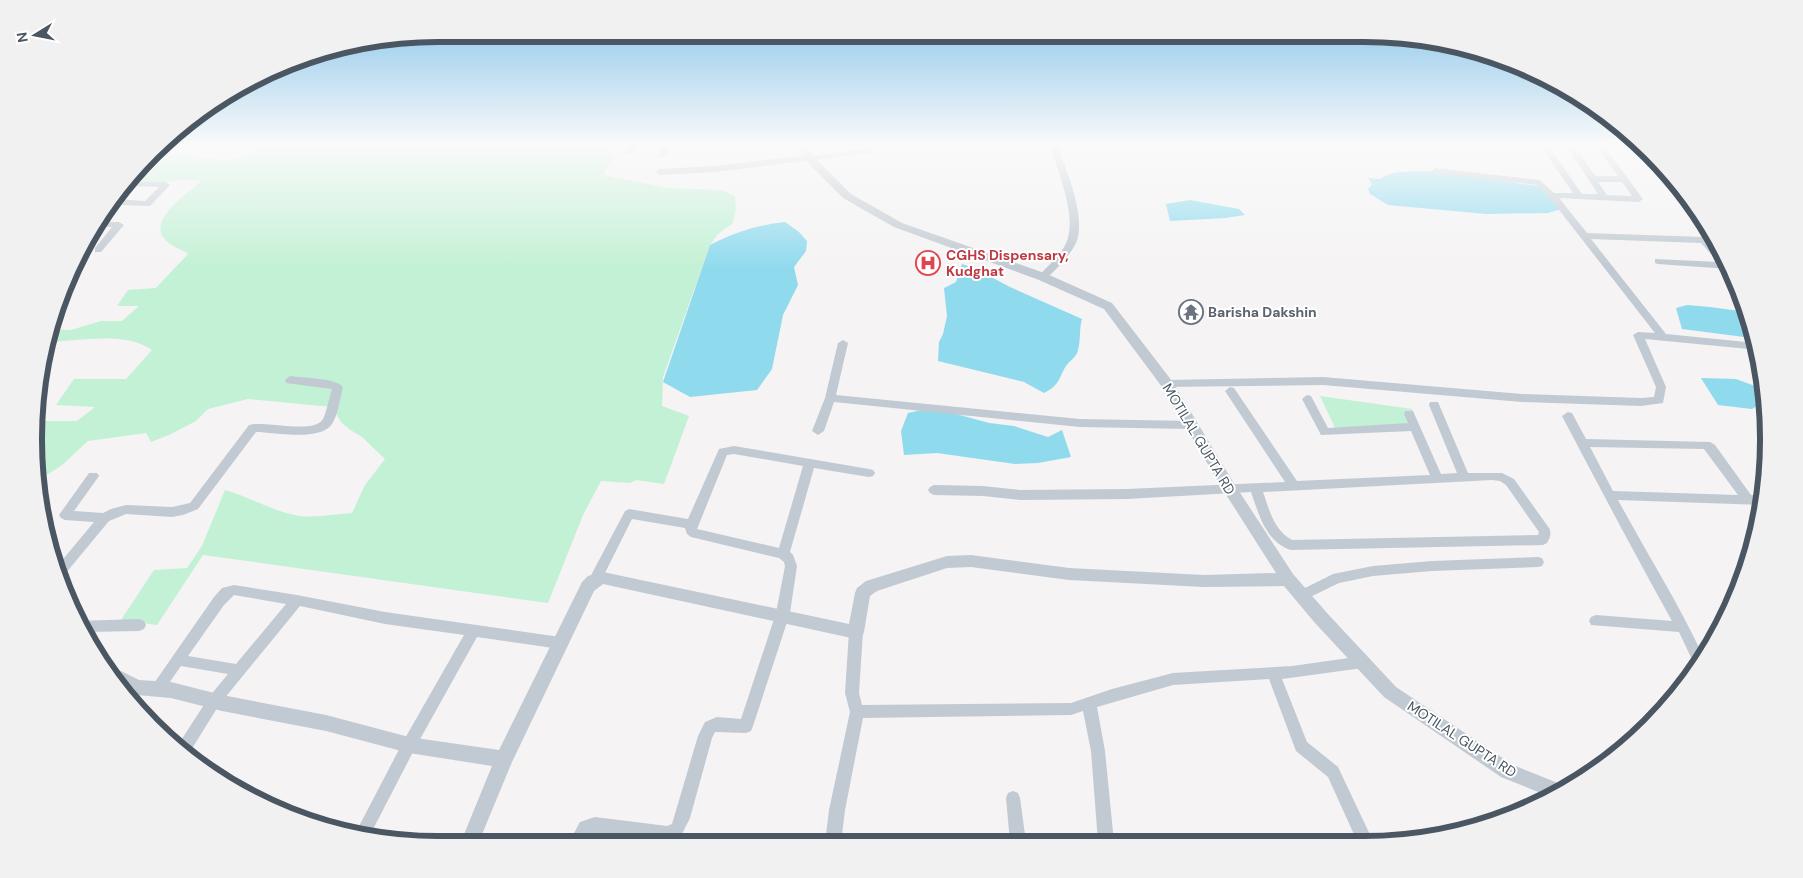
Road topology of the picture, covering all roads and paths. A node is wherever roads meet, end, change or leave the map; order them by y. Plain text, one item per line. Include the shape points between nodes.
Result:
1 (165, 186) edge
2 (837, 186) edge
3 (1065, 186) edge
4 (1543, 186) edge
5 (1572, 186) edge
6 (1597, 186) edge
7 (1629, 186) edge
8 (1552, 195) junction
9 (1579, 196) junction
10 (1604, 197) junction
11 (121, 202) edge
12 (106, 223) edge
13 (1584, 236) junction
14 (1711, 248) edge
15 (98, 250) dead end
16 (1658, 261) dead end
17 (1721, 266) edge
18 (1043, 277) junction
19 (1663, 337) junction
20 (843, 343) dead end
21 (1749, 346) edge
22 (290, 380) dead end
23 (1166, 384) junction
24 (1230, 391) dead end
25 (830, 398) junction
26 (1308, 398) dead end
27 (1434, 405) dead end
28 (1409, 414) dead end
29 (1568, 416) dead end
30 (1190, 425) junction
31 (1415, 427) junction
32 (818, 431) dead end
33 (1581, 443) junction
34 (810, 463) junction
35 (869, 473) dead end
36 (93, 476) dead end
37 (1464, 476) junction
38 (1437, 478) junction
39 (1293, 485) junction
40 (1255, 487) junction
41 (1230, 489) junction
42 (934, 490) dead end
43 (1611, 495) junction
44 (1748, 500) junction
45 (1756, 500) edge
46 (105, 518) junction
47 (692, 524) junction
48 (783, 554) junction
49 (1538, 562) dead end
50 (64, 566) edge
51 (1288, 579) junction
52 (594, 581) junction
53 (1302, 596) junction
54 (297, 600) junction
55 (780, 616) junction
56 (1596, 621) dead end
57 (139, 625) dead end
58 (90, 626) edge
59 (1683, 628) junction
60 (473, 631) junction
61 (856, 632) junction
62 (560, 643) junction
63 (1696, 656) edge
64 (178, 660) junction
65 (1363, 662) junction
66 (240, 670) junction
67 (1273, 673) junction
68 (124, 680) edge
69 (157, 689) junction
70 (214, 701) junction
71 (1089, 703) junction
72 (857, 712) junction
73 (187, 744) edge
74 (409, 745) junction
75 (504, 759) junction
76 (1551, 788) edge
77 (1013, 798) dead end
78 (366, 829) edge
79 (472, 836) edge
80 (580, 836) edge
81 (834, 836) edge
82 (1017, 836) edge
83 (1105, 836) edge
84 (1363, 836) edge

1 - 11 street via 147,204
2 - 18 street, MOTILAL GUPTA RD via 847,196 898,225
3 - 18 street via 1075,221 1073,237 1066,253
4 - 8 street
5 - 9 street
6 - 10 street
7 - 10 street via 1638,199
8 - 9 street
8 - 13 street
9 - 10 street
12 - 15 street via 119,225
13 - 14 street via 1704,240
13 - 19 street
16 - 17 street
18 - 23 street, MOTILAL GUPTA RD via 1108,306
19 - 21 street
19 - 23 street via 1638,335 1661,387 1659,400 1641,402 1522,398 1323,381
20 - 25 street
22 - 46 street via 338,387 327,423 298,430 253,428 194,506 184,512 123,509
23 - 30 street, MOTILAL GUPTA RD
24 - 39 street
25 - 30 street via 1080,424
25 - 32 street
26 - 31 street via 1325,432
27 - 37 street
28 - 31 street
29 - 33 street
30 - 41 street, MOTILAL GUPTA RD
31 - 38 street
33 - 43 street
33 - 44 street via 1701,443 1711,448
34 - 35 street
34 - 47 street via 734,450 723,452
34 - 48 street
36 - 46 street via 65,515
37 - 38 street
37 - 40 street via 1502,477 1510,482 1545,531 1542,540 1291,545 1275,536
38 - 39 street
39 - 40 street
40 - 41 street
41 - 42 street via 1127,494
41 - 51 street, MOTILAL GUPTA RD
43 - 44 street
43 - 59 street
44 - 45 street
46 - 50 street
47 - 48 street via 691,531 695,534
47 - 52 street via 630,514
48 - 55 street via 792,566
49 - 53 street via 1373,571 1337,578
51 - 53 street, MOTILAL GUPTA RD
51 - 61 street via 1204,581 1069,574 972,561 947,562 868,589 863,593
52 - 55 street via 603,578
52 - 62 street
53 - 65 street, MOTILAL GUPTA RD
54 - 60 street
54 - 64 street via 234,590 227,592
54 - 66 street
55 - 61 street
55 - 80 street via 746,726 716,724 710,727 676,828 668,834 595,825 585,827
56 - 59 street
57 - 58 street
59 - 63 street
60 - 62 street
60 - 74 street
61 - 72 street via 852,693
62 - 75 street
64 - 66 street
64 - 69 street
65 - 67 street
65 - 76 street, MOTILAL GUPTA RD via 1390,692 1444,730 1507,770
66 - 70 street
67 - 71 street via 1173,679
67 - 84 street via 1299,742 1307,753 1328,765 1333,772
68 - 69 street via 137,687
69 - 70 street
70 - 73 street
70 - 74 street
71 - 72 street via 1071,709
71 - 83 street via 1098,751
72 - 81 street
74 - 75 street
74 - 78 street
75 - 79 street
77 - 82 street

